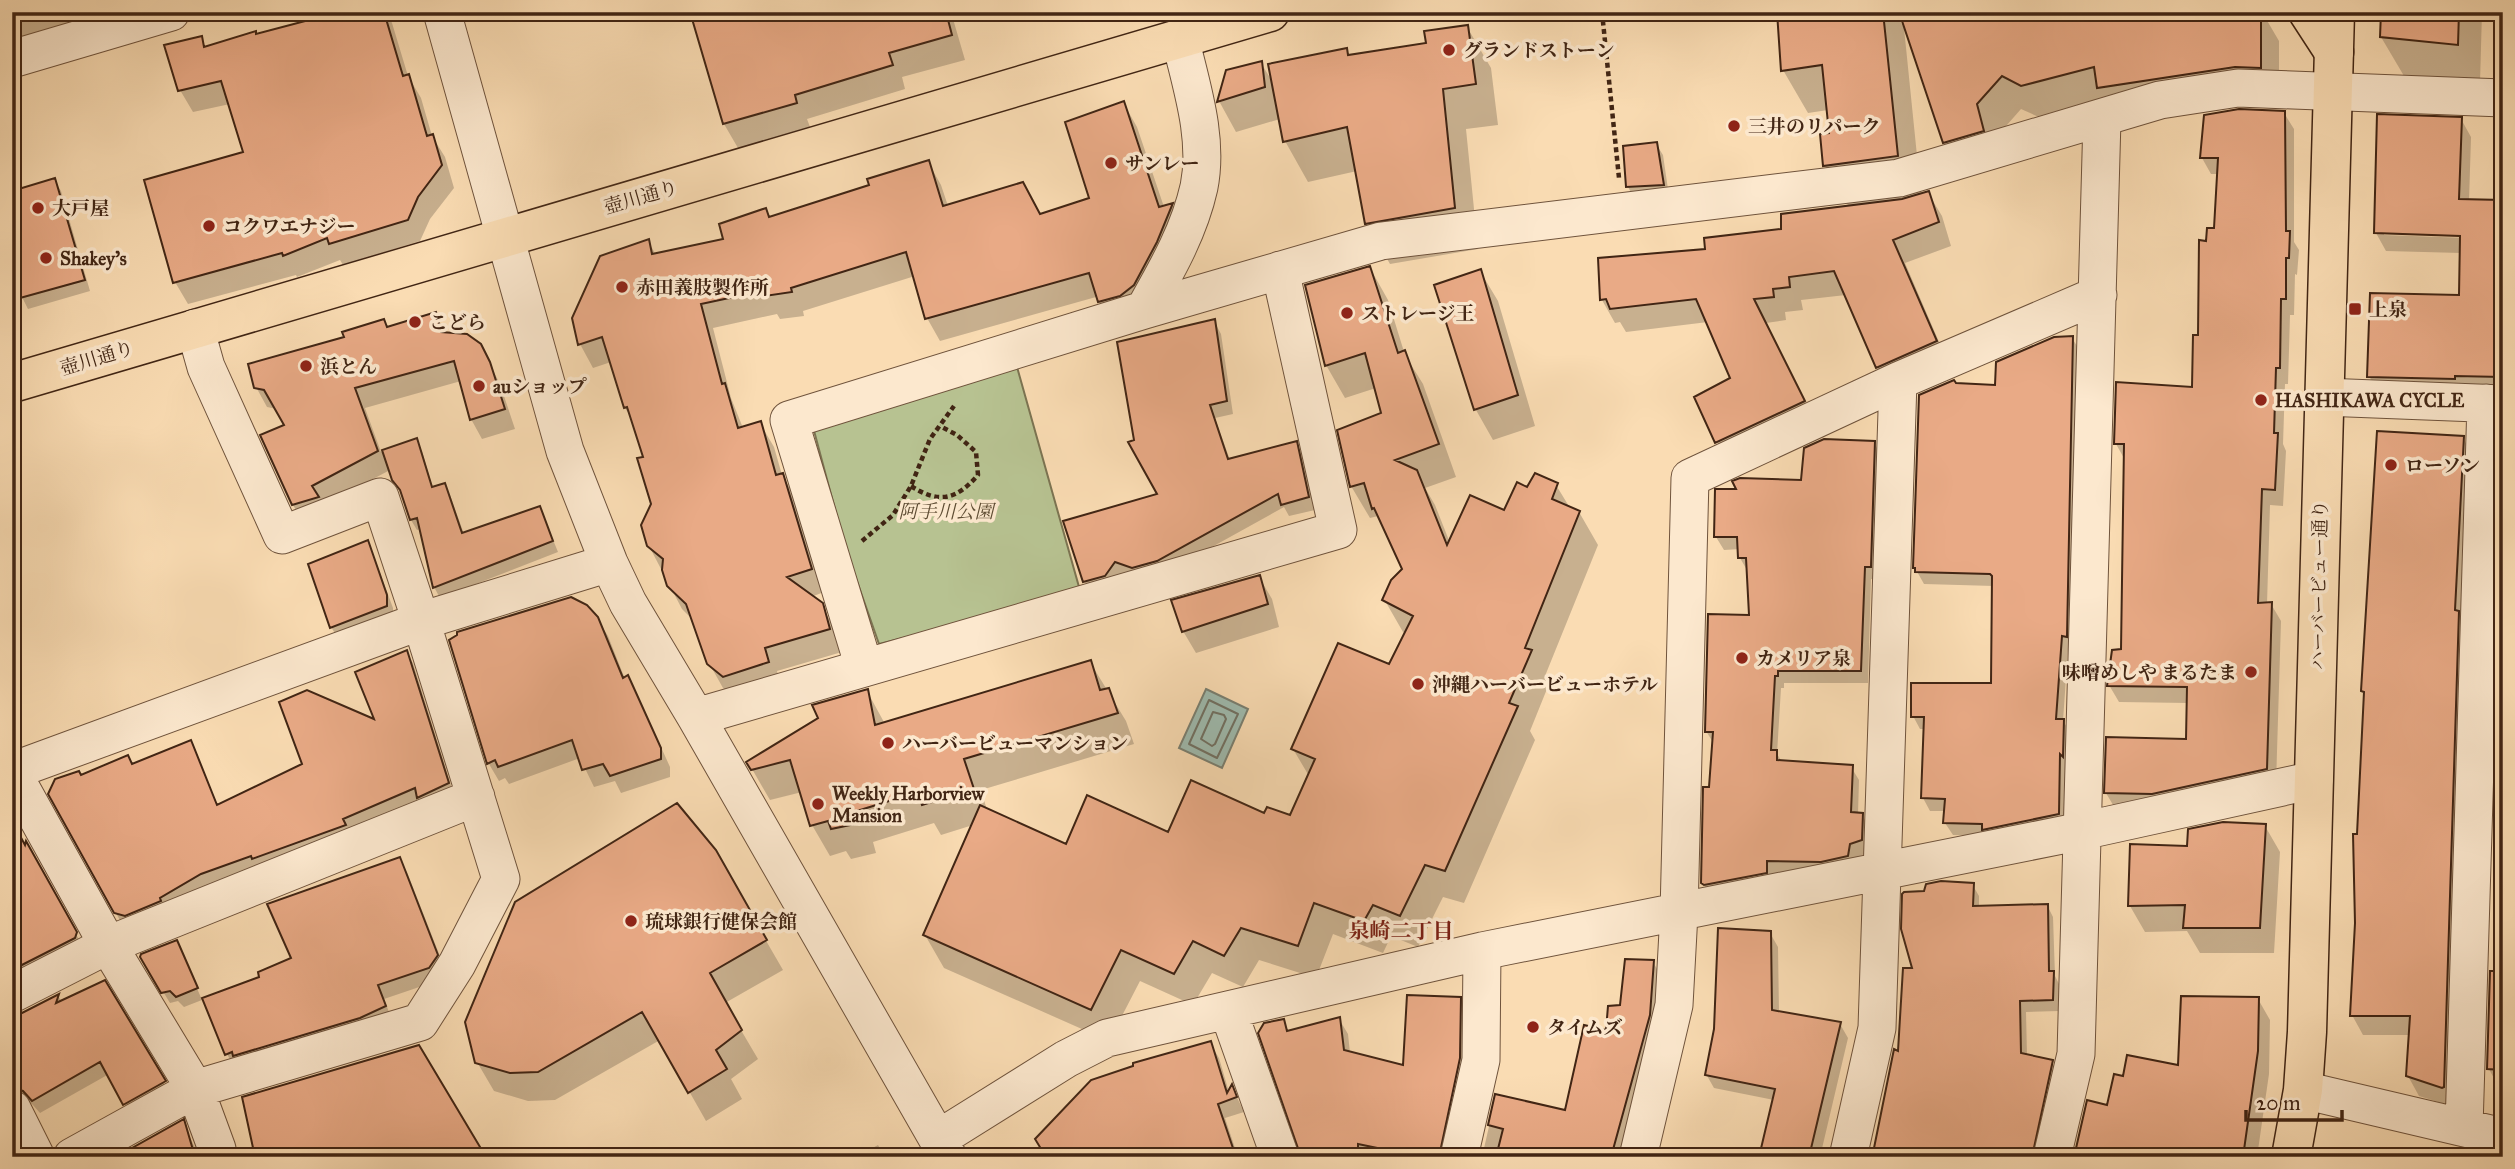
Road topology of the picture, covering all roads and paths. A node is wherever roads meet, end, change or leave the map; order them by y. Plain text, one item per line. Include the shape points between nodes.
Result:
1 (171, 12) edge
2 (442, 12) edge
3 (1270, 12) edge
4 (1602, 12) edge
5 (2308, 12) edge
6 (2335, 12) edge
7 (1180, 38) junction
8 (2334, 52) junction
9 (12, 59) edge
10 (2333, 92) junction
11 (2503, 98) edge
12 (2102, 119) junction
13 (1623, 211) junction
14 (505, 237) junction
15 (1280, 270) junction
16 (2098, 295) junction
17 (1144, 310) junction
18 (195, 328) junction
19 (980, 361) junction
20 (1898, 380) junction
21 (12, 383) edge
22 (2323, 397) junction
23 (2494, 404) edge
24 (940, 426) junction
25 (911, 486) junction
26 (831, 560) junction
27 (609, 564) junction
28 (422, 621) junction
29 (864, 667) junction
30 (696, 717) junction
31 (12, 772) edge
32 (2314, 780) junction
33 (476, 797) junction
34 (2082, 831) junction
35 (1881, 872) junction
36 (1679, 913) junction
37 (108, 945) junction
38 (1482, 951) junction
39 (12, 994) edge
40 (1228, 1010) junction
41 (195, 1089) junction
42 (2303, 1090) junction
43 (12, 1109) edge
44 (2464, 1128) junction
45 (2503, 1137) edge
46 (943, 1148) edge
47 (36, 1157) edge
48 (72, 1157) edge
49 (216, 1157) edge
50 (1280, 1157) edge
51 (1459, 1157) edge
52 (1638, 1157) edge
53 (1848, 1157) edge
54 (2052, 1157) edge
55 (2291, 1157) edge

1 - 9 street
2 - 14 street
3 - 7 main road, 壺川通り
4 - 13 path
5 - 8 main road
6 - 8 main road, ハーバービュー通り
7 - 14 main road, 壺川通り
7 - 17 street via 1198,114 1199,185 1177,251
8 - 10 main road, ハーバービュー通り
10 - 11 street
10 - 12 street via 2238,88 2160,100
10 - 22 main road, ハーバービュー通り
12 - 13 street via 1899,178
12 - 16 street
13 - 15 street via 1381,241
14 - 18 main road, 壺川通り
14 - 27 street via 565,451
15 - 17 street
15 - 29 street via 1338,530
16 - 20 street
16 - 34 street
17 - 19 street
18 - 21 main road, 壺川通り
18 - 28 street via 206,367 282,535 380,497
19 - 24 path
19 - 26 street via 789,420
20 - 35 street
20 - 36 street via 1690,478
22 - 23 street
22 - 32 main road, ハーバービュー通り
23 - 44 street
24 - 25 path
24 - 25 path via 976,452 978,475 964,491 943,498 927,497
25 - 26 path via 893,515 856,547
26 - 29 street
27 - 28 street
27 - 30 street
28 - 31 street
28 - 33 street
29 - 30 street
30 - 46 street
31 - 37 street
32 - 34 street
32 - 42 main road, ハーバービュー通り
33 - 37 street
33 - 41 street via 501,879 457,964 420,1022
34 - 35 street
34 - 54 street via 2076,1054
35 - 36 street
35 - 53 street via 1877,1028
36 - 38 street
36 - 52 street via 1674,1005
37 - 39 street
37 - 41 street
38 - 40 street
38 - 51 street via 1481,1060
40 - 46 street via 1107,1038 1066,1059
40 - 50 street
41 - 48 street
41 - 49 street
42 - 44 street
42 - 55 main road, ハーバービュー通り
43 - 47 street
44 - 45 street

